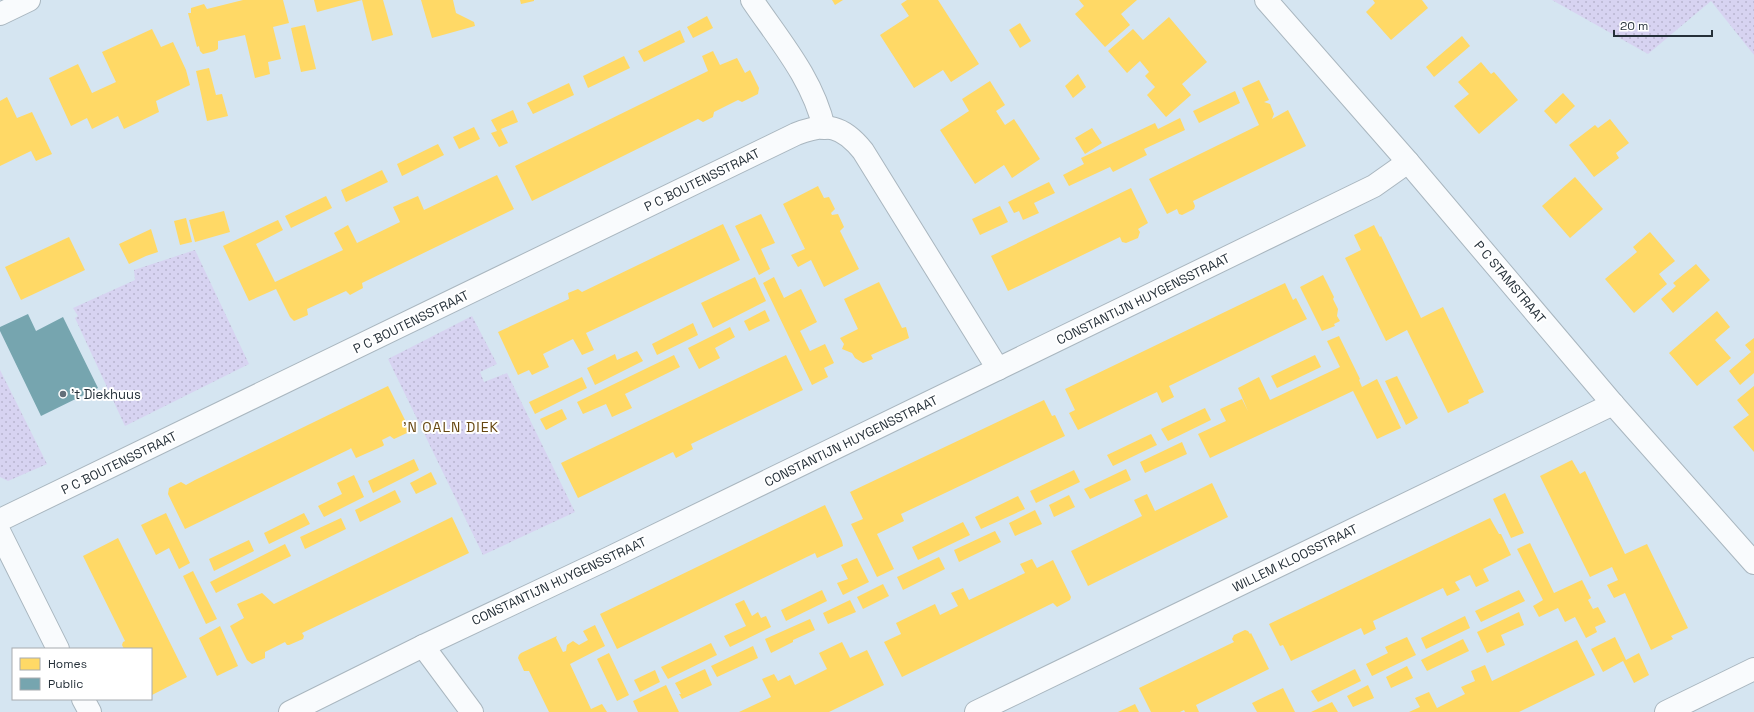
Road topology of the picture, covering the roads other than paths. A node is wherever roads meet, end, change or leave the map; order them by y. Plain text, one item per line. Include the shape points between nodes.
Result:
1 (29, 0) edge
2 (752, 0) edge
3 (1266, 0) edge
4 (0, 14) edge
5 (824, 128) junction
6 (1408, 162) junction
7 (998, 369) junction
8 (1613, 404) junction
9 (0, 520) edge
10 (0, 533) edge
11 (1754, 563) edge
12 (423, 646) junction
13 (58, 648) edge
14 (1754, 669) edge
15 (84, 700) edge
16 (90, 712) edge
17 (290, 712) edge
18 (472, 712) edge
19 (976, 712) edge
20 (1666, 712) edge

1 - 4 street
2 - 5 street via 807,82 820,111
3 - 6 street, P C STAMSTRAAT
5 - 7 street, P C BOUTENSSTRAAT via 846,133 864,151
5 - 9 street, P C BOUTENSSTRAAT via 796,134
6 - 7 street, CONSTANTIJN HUYGENSSTRAAT via 1374,186
6 - 8 street, P C STAMSTRAAT
7 - 12 street, CONSTANTIJN HUYGENSSTRAAT
8 - 11 street, P C STAMSTRAAT
8 - 19 street, WILLEM KLOOSSTRAAT
10 - 13 street
12 - 17 street, CONSTANTIJN HUYGENSSTRAAT
12 - 18 street
14 - 20 street
15 - 16 street

